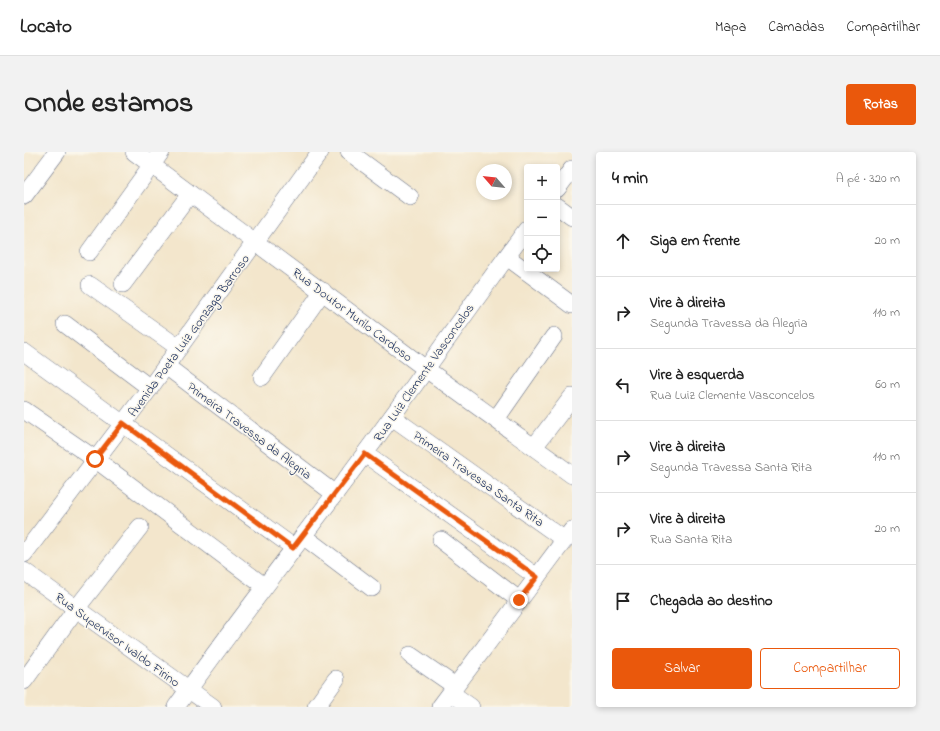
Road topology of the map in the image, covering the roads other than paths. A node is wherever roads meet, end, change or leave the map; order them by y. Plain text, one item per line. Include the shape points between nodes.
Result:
1 (57, 152) edge
2 (134, 152) edge
3 (320, 152) edge
4 (349, 152) edge
5 (156, 158) edge
6 (572, 169) edge
7 (560, 185) edge
8 (190, 194) junction
9 (24, 196) edge
10 (410, 197) dead end
11 (560, 208) edge
12 (572, 217) edge
13 (524, 233) edge
14 (256, 242) junction
15 (89, 252) dead end
16 (507, 257) junction
17 (123, 284) dead end
18 (90, 285) dead end
19 (323, 291) junction
20 (572, 305) edge
21 (65, 324) dead end
22 (554, 336) dead end
23 (179, 348) junction
24 (24, 352) edge
25 (166, 366) junction
26 (426, 369) junction
27 (262, 377) dead end
28 (150, 388) junction
29 (572, 397) edge
30 (24, 410) edge
31 (392, 417) junction
32 (496, 419) junction
33 (123, 423) junction
34 (534, 447) junction
35 (365, 454) junction
36 (95, 459) junction
37 (572, 475) edge
38 (335, 494) junction
39 (140, 527) dead end
40 (569, 535) edge
41 (441, 540) dead end
42 (298, 542) junction
43 (24, 554) edge
44 (24, 571) edge
45 (537, 577) junction
46 (264, 586) junction
47 (372, 588) dead end
48 (519, 600) junction
49 (76, 609) junction
50 (410, 655) dead end
51 (336, 679) dead end
52 (24, 682) edge
53 (188, 689) junction
54 (453, 690) junction
55 (176, 707) edge
56 (213, 707) edge
57 (316, 707) edge
58 (440, 707) edge
59 (471, 707) edge

1 - 9 street
2 - 5 street, Rua Doutor Murilo Cardoso
3 - 14 street, Avenida Poeta Luiz Gonzaga Barroso
4 - 10 street
5 - 8 street, Rua Doutor Murilo Cardoso
5 - 15 street
6 - 7 street
8 - 14 street, Rua Doutor Murilo Cardoso
8 - 17 street
11 - 12 street
13 - 16 street, Rua Luiz Clemente Vasconcelos
14 - 19 street, Rua Doutor Murilo Cardoso
14 - 23 street, Avenida Poeta Luiz Gonzaga Barroso
16 - 20 street
16 - 26 street, Rua Luiz Clemente Vasconcelos
18 - 23 street
19 - 26 street, Rua Doutor Murilo Cardoso
19 - 27 street
21 - 28 street
22 - 32 street
23 - 25 street, Avenida Poeta Luiz Gonzaga Barroso
24 - 33 street
25 - 28 street, Avenida Poeta Luiz Gonzaga Barroso
25 - 38 street, Primeira Travessa da Alegria
26 - 31 street, Rua Luiz Clemente Vasconcelos
26 - 32 street, Rua Doutor Murilo Cardoso
28 - 33 street, Avenida Poeta Luiz Gonzaga Barroso
29 - 34 street
30 - 36 street
31 - 35 street, Rua Luiz Clemente Vasconcelos
31 - 40 street, Primeira Travessa Santa Rita
32 - 34 street, Rua Doutor Murilo Cardoso
33 - 36 street, Avenida Poeta Luiz Gonzaga Barroso
33 - 42 street
34 - 37 street, Rua Doutor Murilo Cardoso
35 - 38 street, Rua Luiz Clemente Vasconcelos
35 - 45 street
36 - 43 street, Avenida Poeta Luiz Gonzaga Barroso
36 - 46 street
38 - 42 street, Rua Luiz Clemente Vasconcelos
39 - 49 street
40 - 45 street
41 - 48 street
42 - 46 street, Rua Luiz Clemente Vasconcelos
42 - 47 street
44 - 49 street, Rua Supervisor Ivaldo Firino
45 - 48 street
46 - 53 street, Rua Luiz Clemente Vasconcelos
48 - 54 street
49 - 52 street
49 - 53 street, Rua Supervisor Ivaldo Firino
50 - 54 street
51 - 57 street
53 - 55 street, Rua Luiz Clemente Vasconcelos
53 - 56 street, Rua Supervisor Ivaldo Firino
54 - 58 street
54 - 59 street

